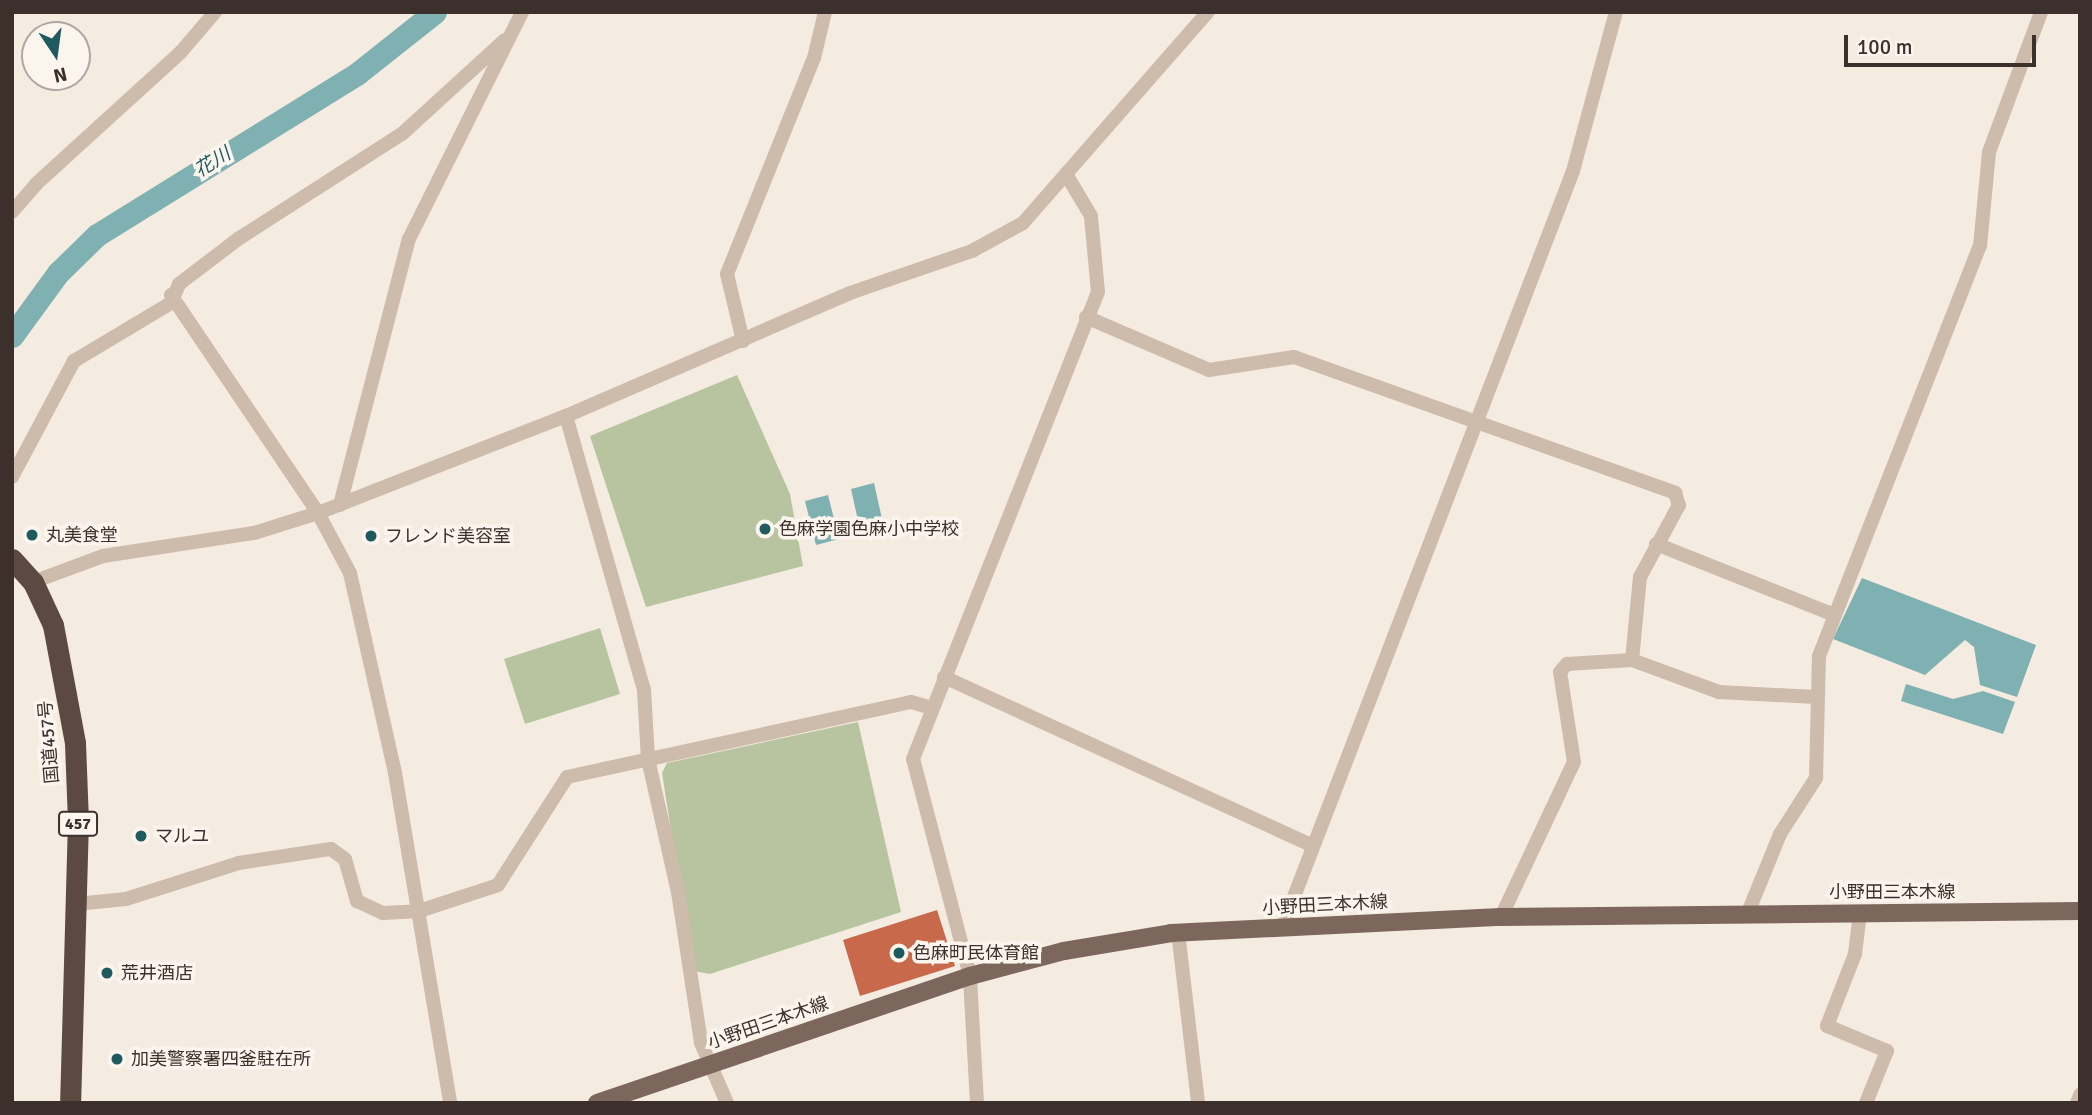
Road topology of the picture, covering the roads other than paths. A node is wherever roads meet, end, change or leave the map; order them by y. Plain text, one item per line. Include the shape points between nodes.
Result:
1 (215, 12) edge
2 (522, 12) edge
3 (825, 12) edge
4 (1208, 12) edge
5 (1616, 12) edge
6 (2041, 12) edge
7 (505, 40) junction
8 (1066, 174) junction
9 (12, 212) edge
10 (171, 295) junction
11 (1086, 317) junction
12 (743, 341) junction
13 (566, 416) junction
14 (1473, 425) junction
15 (12, 477) edge
16 (340, 505) junction
17 (318, 513) junction
18 (1656, 544) junction
19 (12, 559) edge
20 (33, 582) junction
21 (1834, 615) junction
22 (1632, 660) junction
23 (944, 677) junction
24 (1816, 697) junction
25 (929, 707) junction
26 (648, 759) junction
27 (1311, 845) junction
28 (76, 904) junction
29 (419, 911) junction
30 (2080, 911) edge
31 (1860, 913) junction
32 (1747, 915) junction
33 (1501, 917) junction
34 (1282, 928) junction
35 (1178, 932) junction
36 (970, 976) junction
37 (712, 1064) junction
38 (2080, 1095) edge
39 (70, 1103) edge
40 (450, 1103) edge
41 (597, 1103) edge
42 (727, 1103) edge
43 (977, 1103) edge
44 (1198, 1103) edge
45 (1866, 1103) edge
46 (2077, 1103) edge

1 - 9 street via 180,53 54,166
2 - 7 street
3 - 12 street via 814,58 727,274
4 - 8 street
5 - 14 street via 1583,141
6 - 21 street via 1989,152 1980,246 1886,496
7 - 10 street via 402,133 238,239
7 - 16 street via 409,239
8 - 11 street via 1094,227 1099,283
8 - 12 street via 1023,223 972,251 850,293
10 - 15 street via 171,303 74,361
10 - 17 street
11 - 14 street via 1209,370 1294,358
11 - 23 street
12 - 13 street
13 - 16 street
13 - 26 street via 644,690
14 - 18 street via 1675,493 1679,505
14 - 27 street
16 - 17 street
17 - 20 street via 254,533 103,556
17 - 29 street via 350,573
18 - 21 street
18 - 22 street via 1640,577
19 - 20 highway, 国道457号 / 457
20 - 28 highway, 国道457号 / 457 via 53,625 68,696 78,820
21 - 24 street via 1815,672
22 - 24 street via 1719,692
22 - 33 street via 1567,664 1560,672 1574,762
23 - 25 street
23 - 27 street
24 - 32 street via 1816,778 1776,842
25 - 26 street via 911,702
25 - 36 street via 913,759
26 - 29 street via 567,777 498,885
26 - 37 street via 677,892 701,1043
27 - 34 street
28 - 29 street via 127,899 239,863 331,849 345,859 357,901 383,912
28 - 39 highway, 国道457号 / 457
29 - 40 street
30 - 31 main road, 小野田三本木線
31 - 32 main road, 小野田三本木線
31 - 45 street via 1855,954 1827,1026 1887,1051
32 - 33 main road, 小野田三本木線
33 - 34 main road, 小野田三本木線
34 - 35 main road, 小野田三本木線
35 - 36 main road, 小野田三本木線 via 1064,951
35 - 44 street
36 - 37 main road, 小野田三本木線
36 - 43 street
37 - 41 main road, 小野田三本木線
37 - 42 street
38 - 46 street

